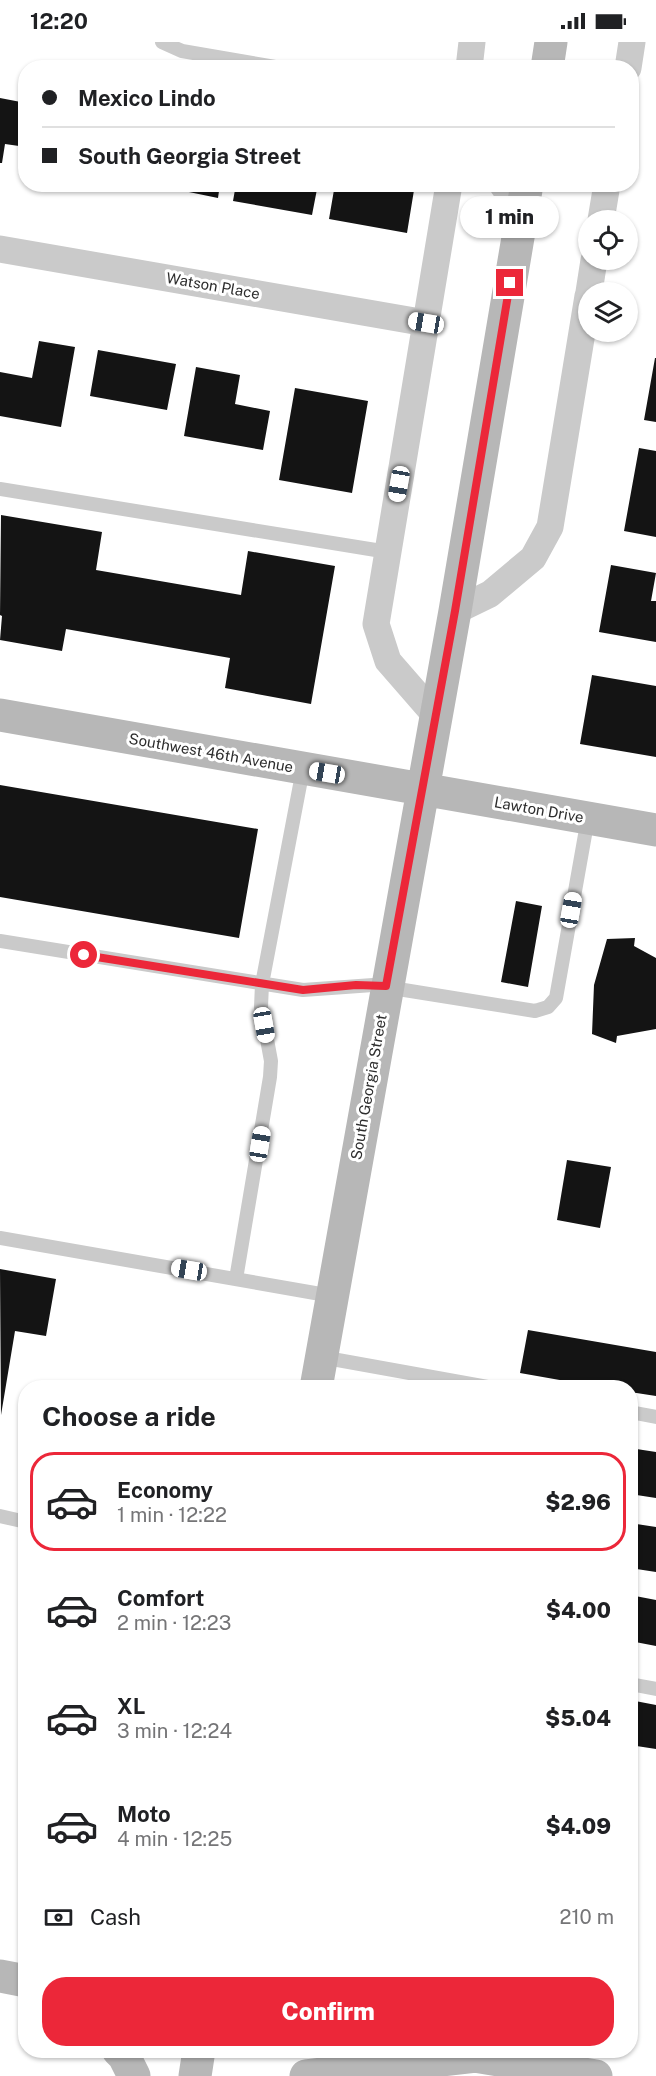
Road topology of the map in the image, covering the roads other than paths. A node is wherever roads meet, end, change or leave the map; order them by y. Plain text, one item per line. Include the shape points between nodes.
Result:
1 (162, 42) edge
2 (472, 42) edge
3 (552, 42) edge
4 (632, 42) edge
5 (234, 60) edge
6 (470, 60) edge
7 (549, 60) edge
8 (629, 60) edge
9 (448, 192) edge
10 (606, 192) edge
11 (524, 199) edge
12 (603, 210) edge
13 (0, 249) edge
14 (426, 323) junction
15 (580, 342) edge
16 (0, 489) edge
17 (388, 552) junction
18 (455, 611) junction
19 (0, 715) edge
20 (435, 715) junction
21 (303, 769) junction
22 (421, 790) junction
23 (588, 818) junction
24 (656, 830) edge
25 (0, 941) edge
26 (262, 984) junction
27 (386, 986) junction
28 (0, 1238) edge
29 (236, 1279) junction
30 (332, 1296) junction
31 (318, 1372) edge
32 (408, 1380) edge
33 (638, 1414) edge
34 (656, 1417) edge
35 (0, 1515) edge
36 (18, 1520) edge
37 (638, 1686) edge
38 (656, 1689) edge
39 (125, 2058) edge
40 (198, 2058) edge
41 (436, 2058) edge
42 (499, 2058) edge
43 (134, 2076) edge
44 (195, 2076) edge
45 (306, 2076) edge
46 (596, 2076) edge

1 - 5 lane via 182,51
2 - 6 street
3 - 7 main road
4 - 8 street
9 - 14 street
10 - 12 street
11 - 18 main road, South Georgia Street
13 - 14 street, Watson Place
14 - 17 street
15 - 18 street via 550,527 533,558 490,594
16 - 17 lane
17 - 20 street via 376,624 388,661
18 - 20 main road, South Georgia Street
19 - 21 main road, Southwest 46th Avenue
20 - 22 main road, South Georgia Street
21 - 22 main road, Southwest 46th Avenue
21 - 26 lane
22 - 23 main road, Lawton Drive
22 - 27 main road, South Georgia Street
23 - 24 main road, Lawton Drive
23 - 27 lane via 556,998 548,1007 535,1011
25 - 26 lane
26 - 27 lane via 303,990
26 - 29 lane via 270,1077
27 - 30 main road, South Georgia Street
28 - 29 lane
29 - 30 lane
30 - 31 main road, South Georgia Street
31 - 32 lane
33 - 34 lane
35 - 36 lane
37 - 38 lane
39 - 43 main road
40 - 44 main road
41 - 45 main road
42 - 46 main road

